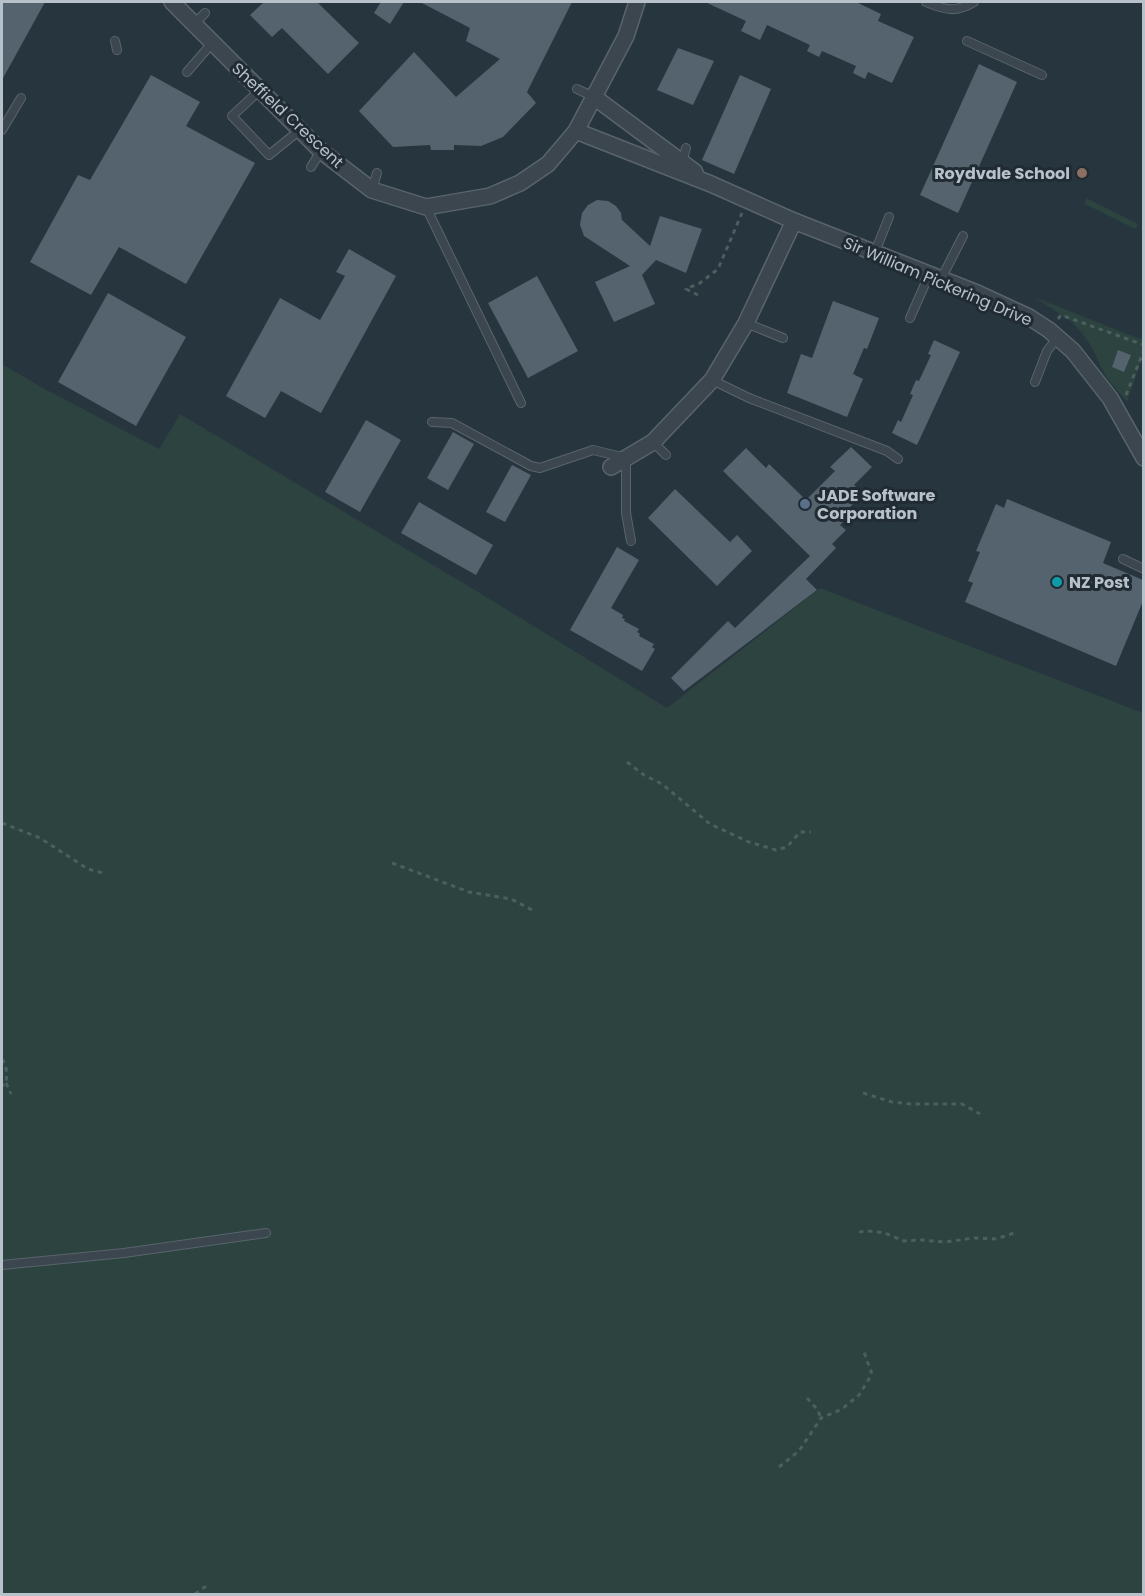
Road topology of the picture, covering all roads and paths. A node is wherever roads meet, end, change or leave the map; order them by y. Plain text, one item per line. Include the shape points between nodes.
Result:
1 (172, 2) edge
2 (637, 2) edge
3 (926, 2) edge
4 (974, 2) edge
5 (115, 40) dead end
6 (967, 41) dead end
7 (213, 42) junction
8 (117, 50) dead end
9 (187, 72) dead end
10 (1042, 75) dead end
11 (577, 89) dead end
12 (259, 90) junction
13 (594, 97) junction
14 (21, 98) dead end
15 (2, 130) edge
16 (300, 130) junction
17 (576, 131) junction
18 (321, 151) junction
19 (311, 167) dead end
20 (377, 173) dead end
21 (711, 184) junction
22 (372, 190) junction
23 (747, 200) junction
24 (426, 207) junction
25 (889, 217) dead end
26 (794, 221) junction
27 (963, 236) dead end
28 (875, 252) junction
29 (935, 277) junction
30 (698, 295) dead end
31 (910, 318) dead end
32 (746, 323) junction
33 (1054, 334) junction
34 (783, 338) dead end
35 (1143, 345) edge
36 (1143, 350) edge
37 (712, 380) junction
38 (1035, 382) dead end
39 (1124, 400) dead end
40 (521, 402) dead end
41 (432, 422) dead end
42 (653, 442) junction
43 (666, 454) dead end
44 (626, 458) junction
45 (1143, 458) edge
46 (898, 459) dead end
47 (610, 467) dead end
48 (632, 541) dead end
49 (1123, 559) dead end
50 (1143, 569) edge
51 (627, 762) dead end
52 (2, 823) edge
53 (811, 832) dead end
54 (392, 863) dead end
55 (103, 873) dead end
56 (534, 910) dead end
57 (2, 1059) edge
58 (6, 1083) junction
59 (2, 1086) edge
60 (863, 1093) dead end
61 (11, 1094) dead end
62 (980, 1114) dead end
63 (859, 1232) dead end
64 (266, 1233) dead end
65 (1014, 1233) dead end
66 (2, 1265) edge
67 (864, 1352) dead end
68 (807, 1398) dead end
69 (821, 1418) junction
70 (779, 1467) dead end
71 (209, 1584) dead end
72 (195, 1594) edge

1 - 7 street, Sheffield Crescent via 199,18
2 - 13 street, Sheffield Crescent via 626,36
3 - 4 lane via 952,11
5 - 8 lane
6 - 10 lane
7 - 9 lane
7 - 12 street, Sheffield Crescent
11 - 13 lane
12 - 16 street, Sheffield Crescent
12 - 16 lane via 232,116 269,155
13 - 17 street, Sheffield Crescent
13 - 21 street, Sir William Pickering Drive via 684,156
14 - 15 lane
16 - 18 street, Sheffield Crescent
17 - 21 street, Sir William Pickering Drive
17 - 24 street, Sheffield Crescent via 548,164 520,183 489,196
18 - 19 lane
18 - 22 street, Sheffield Crescent
20 - 22 lane
21 - 23 street, Sir William Pickering Drive
22 - 24 street, Sheffield Crescent
23 - 26 street, Sir William Pickering Drive
23 - 30 path via 718,269 686,289
24 - 40 lane
25 - 28 lane
26 - 28 street, Sir William Pickering Drive
26 - 32 street
27 - 29 lane
28 - 29 street, Sir William Pickering Drive
29 - 31 lane
29 - 33 street, Sir William Pickering Drive via 1029,316
32 - 34 lane
32 - 37 street
33 - 35 path via 1061,315
33 - 38 lane
33 - 45 street, Sir William Pickering Drive via 1073,351 1110,398
36 - 39 path
37 - 42 street
37 - 46 lane
41 - 44 lane via 452,423 493,451 540,468 593,450
42 - 43 lane
42 - 44 street
44 - 47 street
44 - 48 lane via 626,513
49 - 50 lane
51 - 53 path via 662,784 710,824 749,842 776,850 787,847 800,832
52 - 55 path via 40,838 88,869
54 - 56 path via 469,892 512,899
57 - 58 path
58 - 59 path
58 - 61 path
60 - 62 path via 892,1102 962,1104
63 - 65 path via 885,1233 904,1241 945,1242 996,1239
64 - 66 lane
67 - 69 path via 872,1374 866,1387 842,1409
68 - 69 path
69 - 70 path via 799,1451
71 - 72 path

